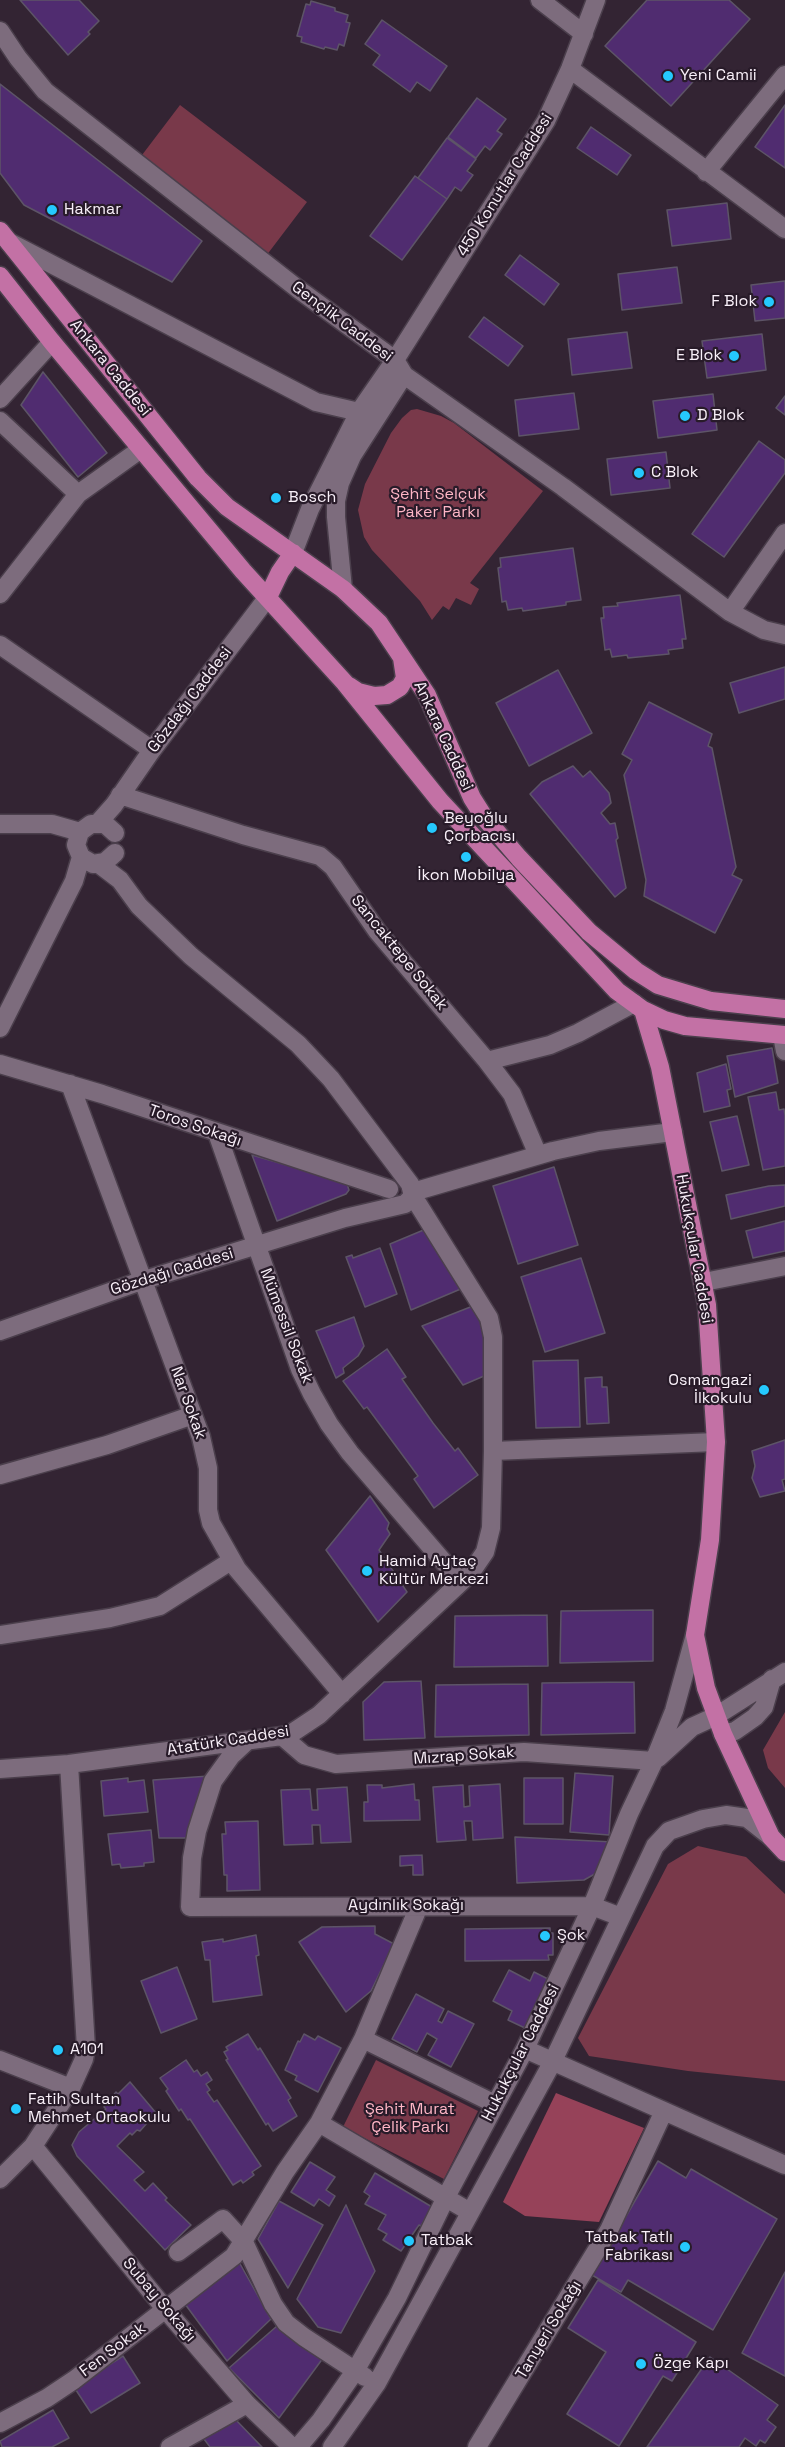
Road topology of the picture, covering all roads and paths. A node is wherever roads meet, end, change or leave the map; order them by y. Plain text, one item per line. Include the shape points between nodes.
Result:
1 (540, 0) edge
2 (596, 0) edge
3 (0, 31) edge
4 (584, 33) junction
5 (570, 69) junction
6 (785, 75) edge
7 (706, 172) junction
8 (785, 229) edge
9 (5, 236) edge
10 (0, 276) edge
11 (52, 342) junction
12 (400, 368) junction
13 (0, 399) edge
14 (359, 412) junction
15 (0, 421) edge
16 (141, 449) junction
17 (78, 494) junction
18 (785, 533) edge
19 (294, 553) junction
20 (343, 589) junction
21 (0, 594) edge
22 (268, 597) junction
23 (730, 612) junction
24 (785, 635) edge
25 (0, 645) edge
26 (402, 657) junction
27 (345, 683) junction
28 (152, 750) junction
29 (117, 800) junction
30 (98, 823) junction
31 (0, 824) edge
32 (80, 832) junction
33 (115, 833) junction
34 (115, 853) junction
35 (91, 862) junction
36 (120, 880) junction
37 (638, 1006) junction
38 (785, 1009) edge
39 (0, 1028) edge
40 (784, 1040) edge
41 (487, 1062) junction
42 (0, 1064) edge
43 (70, 1084) junction
44 (673, 1132) junction
45 (217, 1133) junction
46 (538, 1155) junction
47 (401, 1193) junction
48 (255, 1246) junction
49 (785, 1266) edge
50 (141, 1281) junction
51 (704, 1282) junction
52 (0, 1331) edge
53 (193, 1415) junction
54 (716, 1442) junction
55 (493, 1451) junction
56 (0, 1475) edge
57 (231, 1561) junction
58 (461, 1582) junction
59 (0, 1635) edge
60 (695, 1635) junction
61 (779, 1675) edge
62 (342, 1694) junction
63 (716, 1716) junction
64 (723, 1734) junction
65 (282, 1736) junction
66 (247, 1741) junction
67 (654, 1761) junction
68 (69, 1764) junction
69 (0, 1769) edge
70 (771, 1837) junction
71 (785, 1852) edge
72 (419, 1906) junction
73 (592, 1906) junction
74 (621, 1917) junction
75 (363, 2039) junction
76 (525, 2049) junction
77 (0, 2060) edge
78 (552, 2063) junction
79 (71, 2088) junction
80 (495, 2104) junction
81 (663, 2112) junction
82 (319, 2123) junction
83 (33, 2146) junction
84 (785, 2165) edge
85 (0, 2179) edge
86 (446, 2197) junction
87 (470, 2212) junction
88 (244, 2242) junction
89 (178, 2253) dead end
90 (166, 2310) junction
91 (355, 2371) junction
92 (377, 2383) junction
93 (247, 2404) junction
94 (0, 2423) edge
95 (170, 2447) edge
96 (292, 2447) edge
97 (298, 2447) edge
98 (332, 2447) edge
99 (477, 2447) edge

1 - 4 street
2 - 4 street, 450 Konutlar Caddesi
3 - 12 street, Gençlik Caddesi via 45,92
4 - 5 street, 450 Konutlar Caddesi
5 - 7 street
5 - 12 street, 450 Konutlar Caddesi via 546,121
6 - 7 street
7 - 8 street
9 - 14 street via 316,402
9 - 19 main road, Ankara Caddesi via 198,478 227,507
10 - 11 main road, Ankara Caddesi
11 - 13 street
11 - 16 main road, Ankara Caddesi
12 - 14 street
12 - 20 street via 340,483 336,517
12 - 23 street, Gençlik Caddesi
14 - 19 street via 310,509
15 - 17 street
16 - 17 street
16 - 22 main road, Ankara Caddesi
17 - 21 street
18 - 23 street
19 - 20 main road, Ankara Caddesi
19 - 22 main road via 279,572
20 - 26 main road, Ankara Caddesi via 379,623
22 - 27 main road, Ankara Caddesi
22 - 28 street, Gözdağı Caddesi
23 - 24 street, Gençlik Caddesi via 764,630
25 - 28 street
26 - 27 main road via 405,678 400,687 387,695 358,692
26 - 38 main road, Ankara Caddesi via 427,695 484,817 589,932 658,984 711,1001
27 - 37 main road, Ankara Caddesi via 440,801 617,991
28 - 29 street, Gözdağı Caddesi
29 - 30 street, Gözdağı Caddesi
29 - 33 street
29 - 41 street, Sancaktepe Sokak via 320,856 333,867 377,931
30 - 32 street, Gözdağı Caddesi
30 - 33 street
31 - 32 street via 52,824
32 - 35 street via 76,845
33 - 34 street
34 - 35 street via 111,858
34 - 36 street
35 - 36 street
35 - 39 street via 74,881
36 - 47 street via 139,906 191,956 298,1044 331,1079 369,1130
37 - 40 main road, Ankara Caddesi via 685,1026
37 - 41 street via 550,1045
37 - 44 main road, Hukukçular Caddesi via 660,1067
41 - 46 street, Sancaktepe Sokak via 513,1094
42 - 43 street, Toros Sokağı
43 - 45 street, Toros Sokağı
43 - 50 street, Nar Sokak
44 - 46 street, Gözdağı Caddesi via 599,1141
44 - 51 main road, Hukukçular Caddesi
45 - 47 street, Toros Sokağı
45 - 48 street, Mümessil Sokak
46 - 47 street, Gözdağı Caddesi
47 - 48 street, Gözdağı Caddesi via 345,1218
47 - 55 street, Atatürk Caddesi via 430,1225 489,1318 493,1337
48 - 50 street, Gözdağı Caddesi
48 - 58 street, Mümessil Sokak via 300,1369 329,1424 369,1478
49 - 51 street
50 - 52 street, Gözdağı Caddesi
50 - 53 street, Nar Sokak
51 - 54 main road, Hukukçular Caddesi
53 - 56 street via 107,1445
53 - 57 street, Nar Sokak via 205,1450 210,1522
54 - 55 street
54 - 60 main road, Hukukçular Caddesi via 710,1540
55 - 58 street, Atatürk Caddesi via 491,1527 486,1552
57 - 59 street via 159,1606 100,1620
57 - 62 street, Nar Sokak
58 - 62 street, Atatürk Caddesi
60 - 63 main road, Hukukçular Caddesi
60 - 67 street, Hukukçular Caddesi via 674,1711
61 - 63 street
61 - 64 street via 755,1718
62 - 65 street, Atatürk Caddesi via 301,1728
63 - 64 main road, Hukukçular Caddesi
63 - 67 street via 692,1727
64 - 70 main road, Hukukçular Caddesi
65 - 66 street, Atatürk Caddesi
65 - 67 street, Mızrap Sokak via 304,1755 336,1764 524,1752
66 - 68 street, Atatürk Caddesi
66 - 72 street, Aydınlık Sokağı via 213,1781 196,1831 190,1906
67 - 73 street, Hukukçular Caddesi
68 - 69 street, Atatürk Caddesi
68 - 79 street via 86,2048
70 - 71 main road, Hukukçular Caddesi
70 - 74 street, Hukukçular Caddesi via 747,1818 736,1815 703,1819 669,1831 655,1846
72 - 73 street, Aydınlık Sokağı
72 - 75 street, Fen Sokak
73 - 74 street, Aydınlık Sokağı
73 - 76 street, Hukukçular Caddesi
74 - 78 street, Hukukçular Caddesi
75 - 80 street
75 - 82 street, Fen Sokak
76 - 78 street
76 - 80 street, Hukukçular Caddesi
77 - 79 street
78 - 81 street
78 - 87 street, Hukukçular Caddesi
79 - 83 street
80 - 86 street, Hukukçular Caddesi
81 - 84 street
81 - 99 street, Tanyeri Sokağı via 609,2230
82 - 86 street
82 - 88 street, Fen Sokak
83 - 85 street
83 - 90 street, Subay Sokağı
86 - 87 street
86 - 91 street, Hukukçular Caddesi via 397,2298
87 - 92 street, Hukukçular Caddesi
88 - 89 street via 223,2219
88 - 90 street, Fen Sokak via 234,2256
88 - 91 street via 286,2323
90 - 93 street, Subay Sokağı
90 - 94 street, Fen Sokak via 47,2398
91 - 92 street
91 - 97 street, Hukukçular Caddesi
92 - 98 street, Hukukçular Caddesi
93 - 95 street
93 - 96 street, Subay Sokağı

